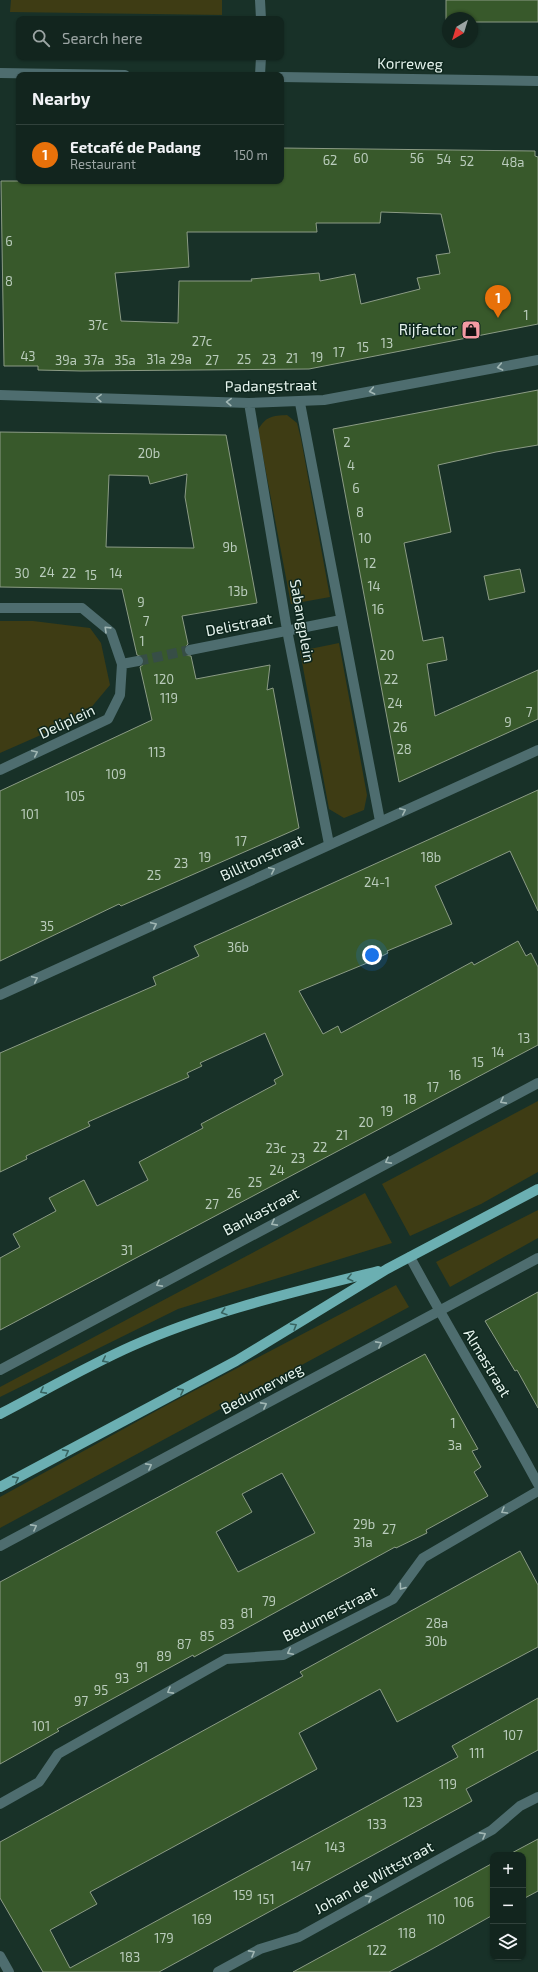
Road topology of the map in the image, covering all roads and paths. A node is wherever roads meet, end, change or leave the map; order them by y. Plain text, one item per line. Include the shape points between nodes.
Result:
1 (260, 0) edge
2 (260, 16) edge
3 (261, 60) edge
4 (260, 72) edge
5 (0, 73) edge
6 (16, 73) edge
7 (284, 78) edge
8 (538, 81) edge
9 (538, 360) edge
10 (0, 395) edge
11 (300, 402) junction
12 (249, 403) junction
13 (0, 608) edge
14 (341, 620) junction
15 (287, 630) junction
16 (190, 650) tunnel mouth
17 (138, 661) tunnel mouth
18 (122, 664) junction
19 (538, 750) edge
20 (0, 770) edge
21 (380, 821) junction
22 (329, 844) junction
23 (0, 995) edge
24 (538, 1083) edge
25 (538, 1188) edge
26 (410, 1257) junction
27 (538, 1258) edge
28 (388, 1269) junction
29 (439, 1312) junction
30 (0, 1370) edge
31 (0, 1414) edge
32 (538, 1484) edge
33 (0, 1487) edge
34 (538, 1491) edge
35 (0, 1546) edge
36 (538, 1797) edge
37 (0, 1804) edge
38 (0, 1956) edge
39 (9, 1972) edge
40 (218, 1972) edge

1 - 2 street
3 - 4 street
5 - 6 street
7 - 8 street, Korreweg
9 -> 11 street, Padangstraat via 324,400
12 -> 10 street, Padangstraat
11 - 12 street, Padangstraat
11 - 14 street
12 - 15 street, Sabangplein
18 -> 13 street, Deliplein via 111,632 82,608
14 - 15 street, Delistraat
14 - 21 street
15 - 16 street, Delistraat
15 - 22 street, Sabangplein
17 - 18 street
20 -> 18 street, Deliplein via 108,719 120,695
21 -> 19 street, Billitonstraat
21 - 22 street, Billitonstraat
23 -> 22 street, Billitonstraat
24 -> 30 street, Bankastraat
25 - 26 main road
26 - 28 main road
26 - 29 street, Almastraat
27 - 29 street, Bedumerweg
28 -> 31 main road via 268,1298 197,1321 132,1346
33 -> 28 main road via 236,1361
29 - 32 street, Almastraat
35 -> 29 street, Bedumerweg
34 -> 37 street, Bedumerstraat via 423,1558 393,1599 283,1656 226,1659 58,1754 39,1782
40 -> 36 street, Johan de Wittstraat via 260,1949 299,1937 492,1830 520,1806
38 - 39 street

